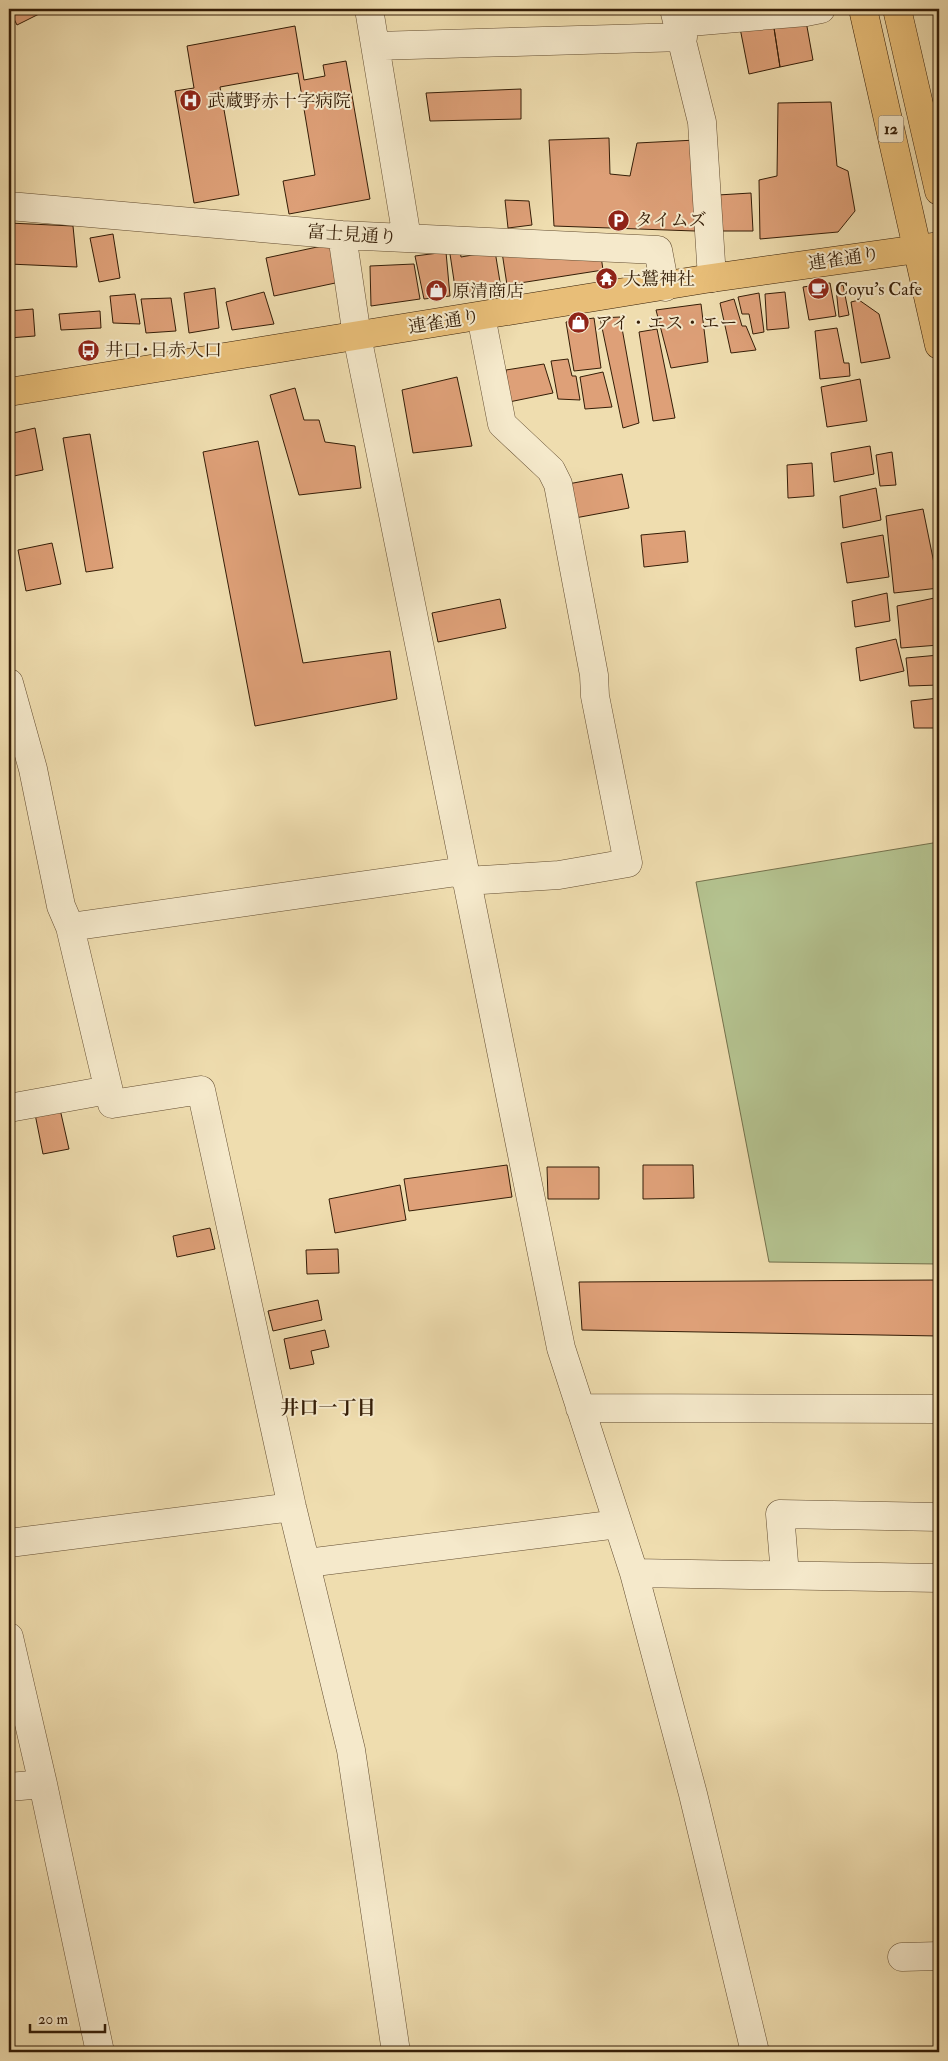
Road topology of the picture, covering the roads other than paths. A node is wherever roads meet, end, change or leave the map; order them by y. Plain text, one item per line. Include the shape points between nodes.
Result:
1 (369, 9) edge
2 (821, 9) edge
3 (863, 9) edge
4 (896, 9) edge
5 (678, 23) edge
6 (376, 46) junction
7 (939, 191) edge
8 (9, 206) edge
9 (342, 235) junction
10 (407, 238) junction
11 (928, 248) edge
12 (712, 278) junction
13 (665, 286) junction
14 (481, 316) junction
15 (357, 336) junction
16 (939, 345) edge
17 (9, 392) edge
18 (9, 683) edge
19 (465, 876) junction
20 (70, 927) junction
21 (108, 1090) junction
22 (9, 1108) edge
23 (580, 1408) junction
24 (939, 1408) edge
25 (292, 1507) junction
26 (939, 1517) edge
27 (618, 1524) junction
28 (9, 1543) edge
29 (307, 1563) junction
30 (634, 1573) junction
31 (785, 1575) junction
32 (939, 1578) edge
33 (9, 1637) edge
34 (43, 1784) junction
35 (9, 1787) edge
36 (939, 1956) edge
37 (902, 1957) dead end
38 (100, 2052) edge
39 (396, 2052) edge
40 (755, 2052) edge

1 - 6 street
2 - 5 street
3 - 11 main road, 12
4 - 7 main road, 12
5 - 6 street
5 - 12 street via 702,122
6 - 10 street
8 - 9 street, 富士見通り
9 - 10 street, 富士見通り
9 - 15 street
10 - 13 street, 富士見通り via 658,250
11 - 12 main road, 連雀通り
11 - 16 main road, 12
12 - 13 main road, 連雀通り
13 - 14 main road, 連雀通り
14 - 15 main road, 連雀通り
14 - 19 street via 502,424 551,470 558,484 628,863 558,875
15 - 17 main road, 連雀通り
15 - 19 street
18 - 20 street via 33,769 61,906
19 - 20 street
19 - 23 street via 560,1348
20 - 21 street
21 - 22 street
21 - 25 street via 112,1104 201,1090
23 - 24 street
23 - 27 street
25 - 28 street
25 - 29 street
26 - 31 street via 780,1514
27 - 29 street
27 - 30 street
29 - 39 street via 351,1750
30 - 31 street
30 - 40 street via 693,1794
31 - 32 street
33 - 34 street
34 - 35 street
34 - 38 street
36 - 37 street

